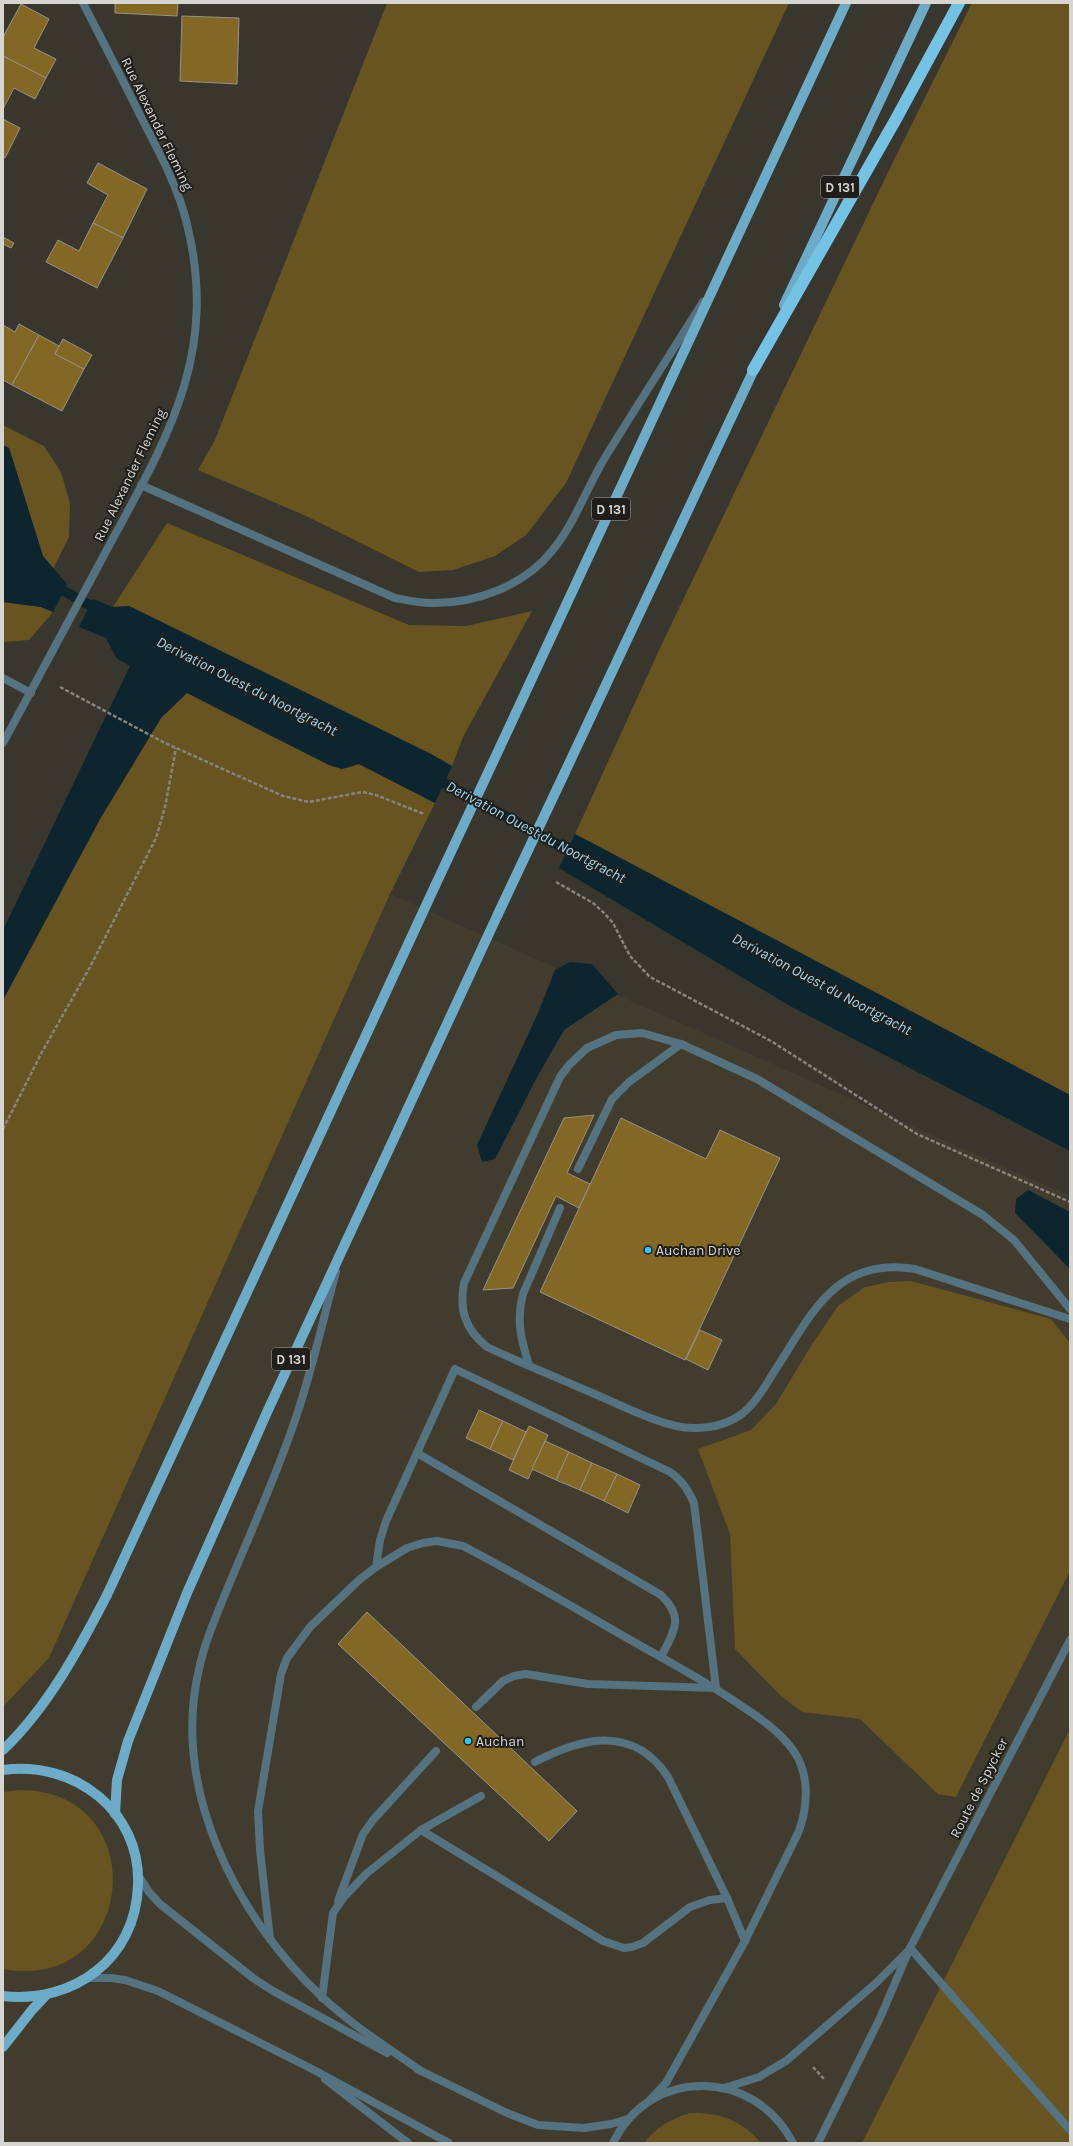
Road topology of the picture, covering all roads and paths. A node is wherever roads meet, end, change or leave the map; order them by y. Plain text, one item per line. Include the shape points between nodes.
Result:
1 (83, 3) edge
2 (846, 3) edge
3 (926, 3) edge
4 (959, 3) edge
5 (721, 272) junction
6 (753, 370) junction
7 (141, 485) junction
8 (3, 678) edge
9 (60, 688) dead end
10 (31, 693) junction
11 (3, 743) edge
12 (176, 748) junction
13 (424, 814) dead end
14 (556, 882) dead end
15 (681, 1044) junction
16 (3, 1129) edge
17 (578, 1169) dead end
18 (1070, 1202) edge
19 (560, 1208) dead end
20 (342, 1248) junction
21 (1070, 1309) edge
22 (1070, 1319) edge
23 (529, 1365) junction
24 (417, 1453) junction
25 (376, 1566) junction
26 (1070, 1640) edge
27 (660, 1657) junction
28 (716, 1688) junction
29 (476, 1707) dead end
30 (3, 1750) edge
31 (436, 1750) dead end
32 (535, 1762) dead end
33 (3, 1770) edge
34 (481, 1796) dead end
35 (115, 1814) junction
36 (421, 1830) junction
37 (138, 1875) junction
38 (726, 1898) junction
39 (333, 1913) junction
40 (270, 1939) junction
41 (745, 1941) junction
42 (910, 1948) junction
43 (86, 1978) junction
44 (46, 1995) junction
45 (3, 1996) edge
46 (322, 1998) junction
47 (3, 2047) edge
48 (798, 2052) junction
49 (312, 2068) junction
50 (421, 2071) junction
51 (724, 2088) junction
52 (841, 2096) junction
53 (648, 2102) junction
54 (628, 2119) junction
55 (1070, 2130) edge
56 (408, 2143) edge
57 (449, 2143) edge
58 (613, 2143) edge
59 (793, 2143) edge
60 (818, 2143) edge

1 - 7 street, Rue Alexander Fleming via 170,178 186,222 195,267 198,293 196,330 188,372 166,435
2 - 5 main road, D 131
3 - 6 main road, D 131
4 - 6 highway
5 - 7 street via 596,472 552,552 526,575 494,592 444,603 395,598
5 - 30 main road, D 131, bridge via 107,1594 60,1678 23,1729
6 - 20 main road, D 131, bridge
7 - 10 street, Rue Alexander Fleming
8 - 10 street
9 - 12 path
10 - 11 street, Rue Alexander Fleming
12 - 13 path via 296,800 309,802 362,792
12 - 16 path via 156,838
14 - 18 path via 593,903 603,912 613,923 630,956 650,977 771,1041 917,1134
15 - 17 street via 629,1082 612,1099
15 - 21 street via 757,1079 983,1215 1014,1240
15 - 23 street via 642,1033 616,1035 577,1056 560,1077 464,1283 461,1297 466,1321 478,1340 487,1347
19 - 23 street via 520,1306 520,1337
20 - 35 main road, D 131 via 222,1511 156,1667 117,1780
20 - 40 street via 293,1426 213,1624 194,1692 195,1764 204,1811 230,1873
22 - 23 street via 915,1269 896,1267 868,1270 841,1283 820,1303 762,1392 742,1414 718,1426 693,1429 640,1414
24 - 25 street via 386,1522
24 - 27 street via 661,1595 672,1607 676,1621
24 - 28 street via 455,1369 670,1472 679,1479 694,1503
25 - 27 street via 407,1548 423,1543 437,1541 463,1546
25 - 40 street via 310,1627 287,1658 281,1674 258,1811
26 - 42 street, Route de Spycker
27 - 28 street
28 - 29 street via 588,1684 526,1674 503,1681
28 - 41 street via 783,1737 800,1763 807,1791 804,1817 799,1831
31 - 39 street via 363,1834
32 - 38 street via 567,1747 609,1740 622,1741 650,1755 660,1764 668,1777
33 - 35 main road via 35,1768 70,1778 90,1789
34 - 36 street
35 - 37 main road via 131,1843
36 - 38 street via 603,1941 624,1948 643,1943 690,1908 710,1900
36 - 39 street via 366,1874
37 - 43 main road via 136,1902 128,1929 111,1957
37 - 50 street via 160,1904 253,1978 283,1997
38 - 41 street
39 - 46 street
40 - 46 street via 300,1977
41 - 53 street via 666,2083
42 - 48 street, Route de Spycker via 876,1983
42 - 52 street, Route de Spycker via 880,2018
42 - 55 street
43 - 44 main road
43 - 49 street via 111,1978 141,1984
44 - 45 main road
44 - 47 main road
46 - 50 street
48 - 51 street, Route de Spycker via 759,2077
48 - 52 path
49 - 56 street
49 - 57 street
50 - 54 street via 507,2113 538,2125 584,2128
51 - 53 street via 685,2087
51 - 59 street via 762,2105 784,2127
52 - 60 street, Route de Spycker
53 - 54 street
54 - 58 street

